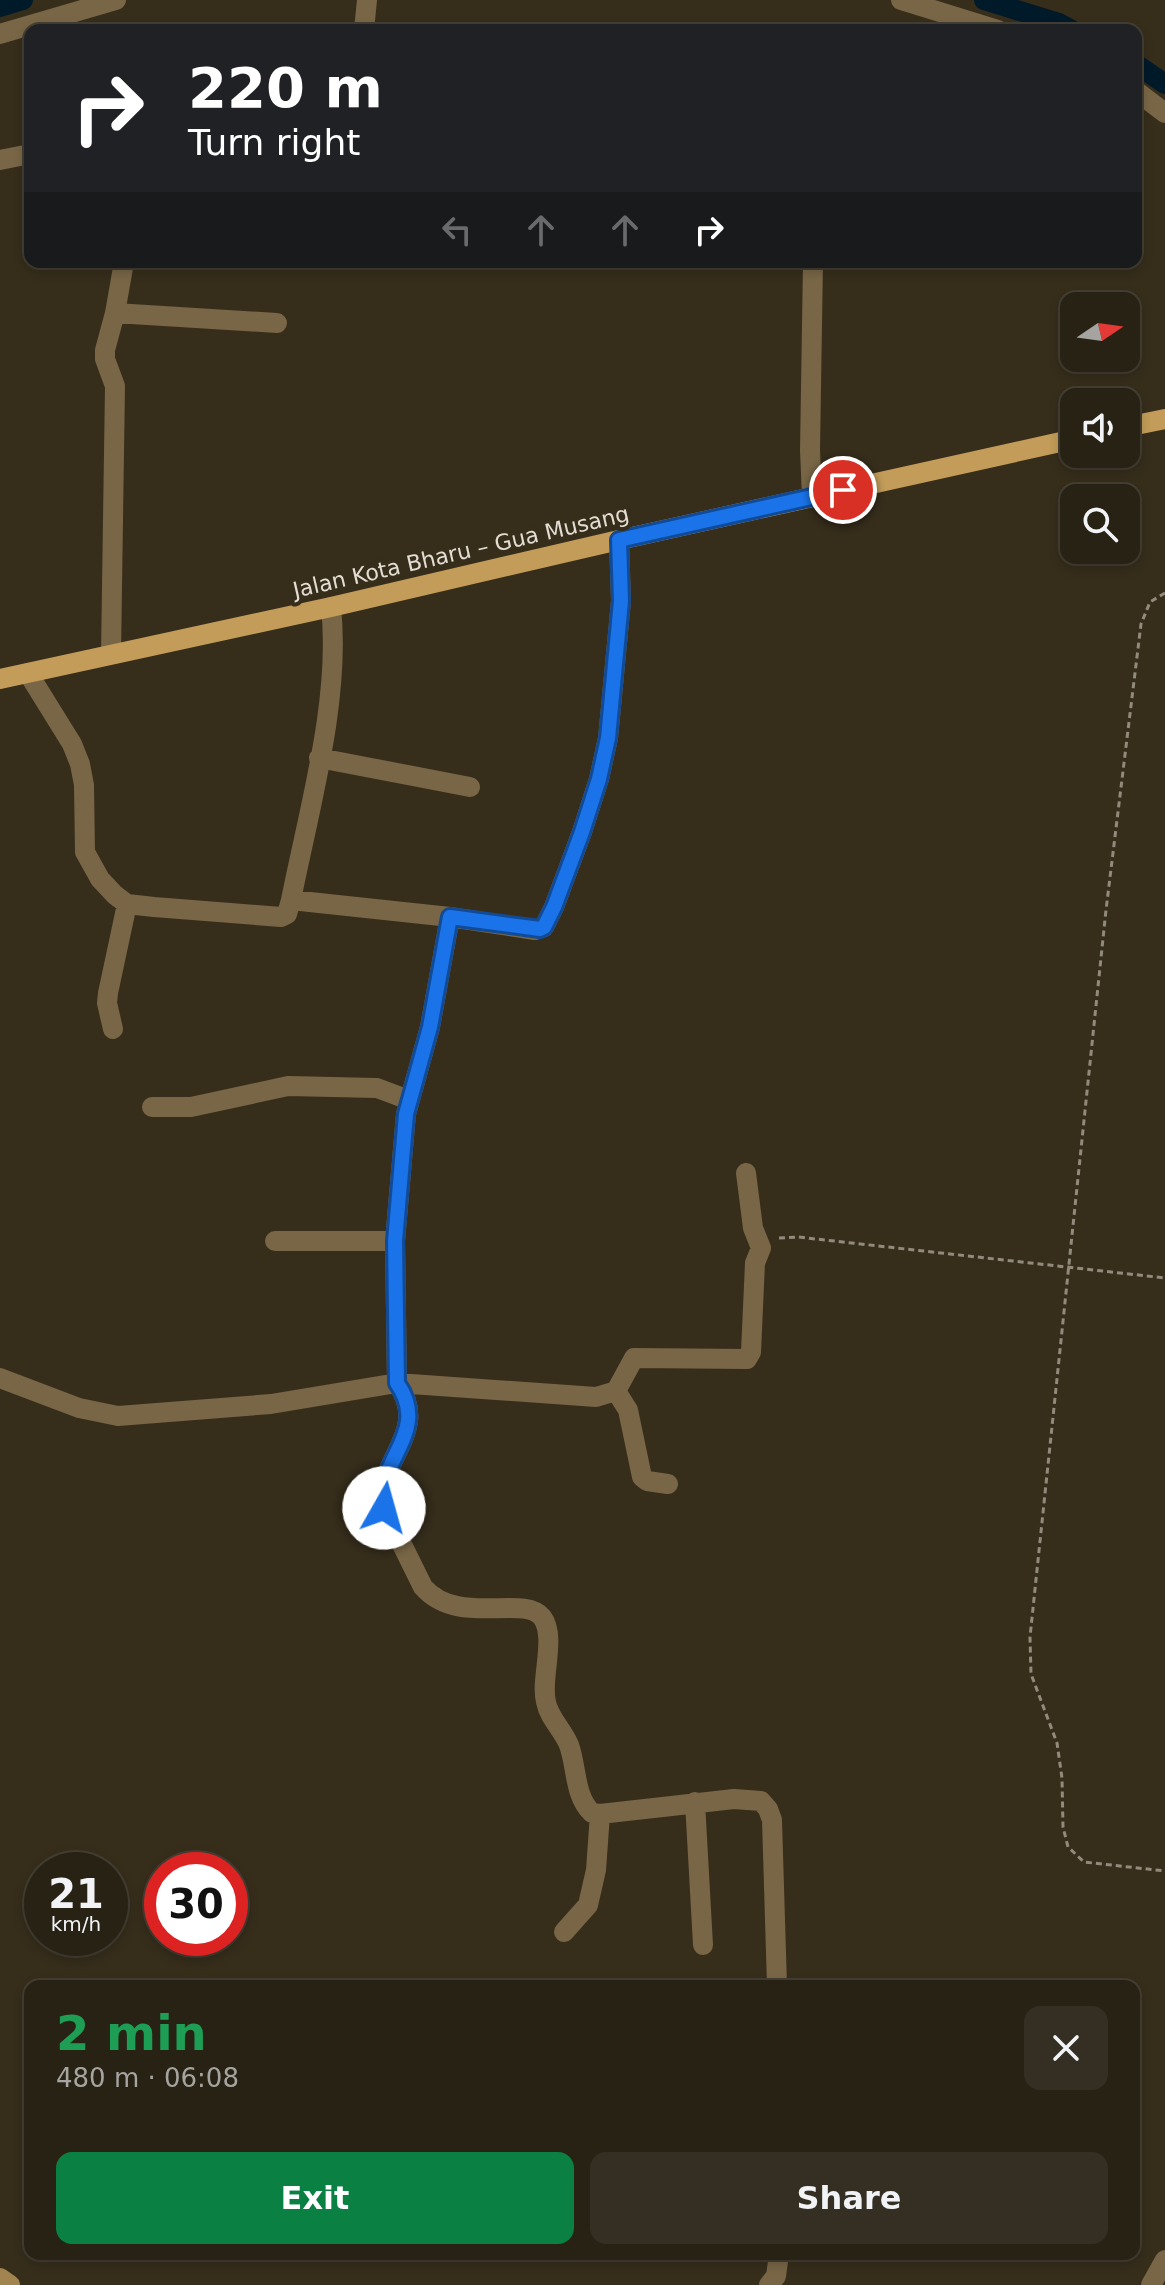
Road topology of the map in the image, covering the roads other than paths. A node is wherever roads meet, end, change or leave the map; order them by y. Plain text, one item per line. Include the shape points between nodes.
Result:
1 (116, 0) edge
2 (367, 0) edge
3 (901, 0) edge
4 (34, 24) edge
5 (365, 24) edge
6 (979, 24) edge
7 (24, 27) edge
8 (0, 34) edge
9 (1142, 96) edge
10 (1165, 113) edge
11 (24, 155) edge
12 (0, 160) edge
13 (123, 268) edge
14 (813, 268) edge
15 (115, 313) junction
16 (277, 323) dead end
17 (1165, 419) edge
18 (1140, 424) edge
19 (1060, 442) edge
20 (812, 497) junction
21 (619, 540) junction
22 (331, 607) junction
23 (111, 654) junction
24 (28, 673) junction
25 (0, 679) edge
26 (319, 758) junction
27 (470, 787) dead end
28 (291, 900) junction
29 (127, 904) junction
30 (450, 917) junction
31 (113, 1029) dead end
32 (409, 1100) junction
33 (152, 1107) dead end
34 (746, 1173) dead end
35 (275, 1241) dead end
36 (395, 1241) junction
37 (0, 1378) edge
38 (397, 1383) junction
39 (616, 1391) junction
40 (668, 1484) dead end
41 (695, 1802) junction
42 (600, 1814) junction
43 (564, 1932) dead end
44 (703, 1945) dead end
45 (777, 1980) edge
46 (779, 2260) edge
47 (1165, 2260) edge
48 (0, 2278) edge
49 (773, 2284) edge
50 (10, 2285) edge
51 (1151, 2285) edge

1 - 4 street
2 - 5 street
3 - 6 street
7 - 8 street
9 - 10 street
11 - 12 street
13 - 15 street
14 - 20 street
15 - 16 street
15 - 23 street via 105,359 115,386
17 - 18 main road
19 - 20 main road, Jalan Kota Bharu – Gua Musang
20 - 21 main road, Jalan Kota Bharu – Gua Musang
21 - 22 main road, Jalan Kota Bharu – Gua Musang
21 - 30 street via 621,601 608,738 591,806 554,907 540,929
22 - 23 main road, Jalan Kota Bharu – Gua Musang
22 - 26 street via 333,679
23 - 24 main road, Jalan Kota Bharu – Gua Musang
24 - 25 main road, Jalan Kota Bharu – Gua Musang
24 - 29 street via 80,764 85,852 100,879
26 - 27 street
26 - 28 street
28 - 29 street via 281,917
28 - 30 street
29 - 31 street via 108,993
30 - 32 street via 430,1027
32 - 33 street via 377,1088 288,1086 191,1107
32 - 36 street
34 - 39 street via 761,1248 755,1263 747,1359 634,1358
35 - 36 street
36 - 38 street
37 - 38 street via 79,1408 118,1416 271,1404
38 - 39 street via 596,1397
38 - 42 street via 406,1395 409,1426 384,1480 384,1508 431,1596 454,1608 528,1609 540,1615 548,1641 546,1702 569,1745 582,1802
39 - 40 street via 628,1410 642,1477
41 - 42 street
41 - 44 street
41 - 45 street via 749,1798 768,1809
42 - 43 street via 588,1905
46 - 49 street
47 - 51 street
48 - 50 main road

